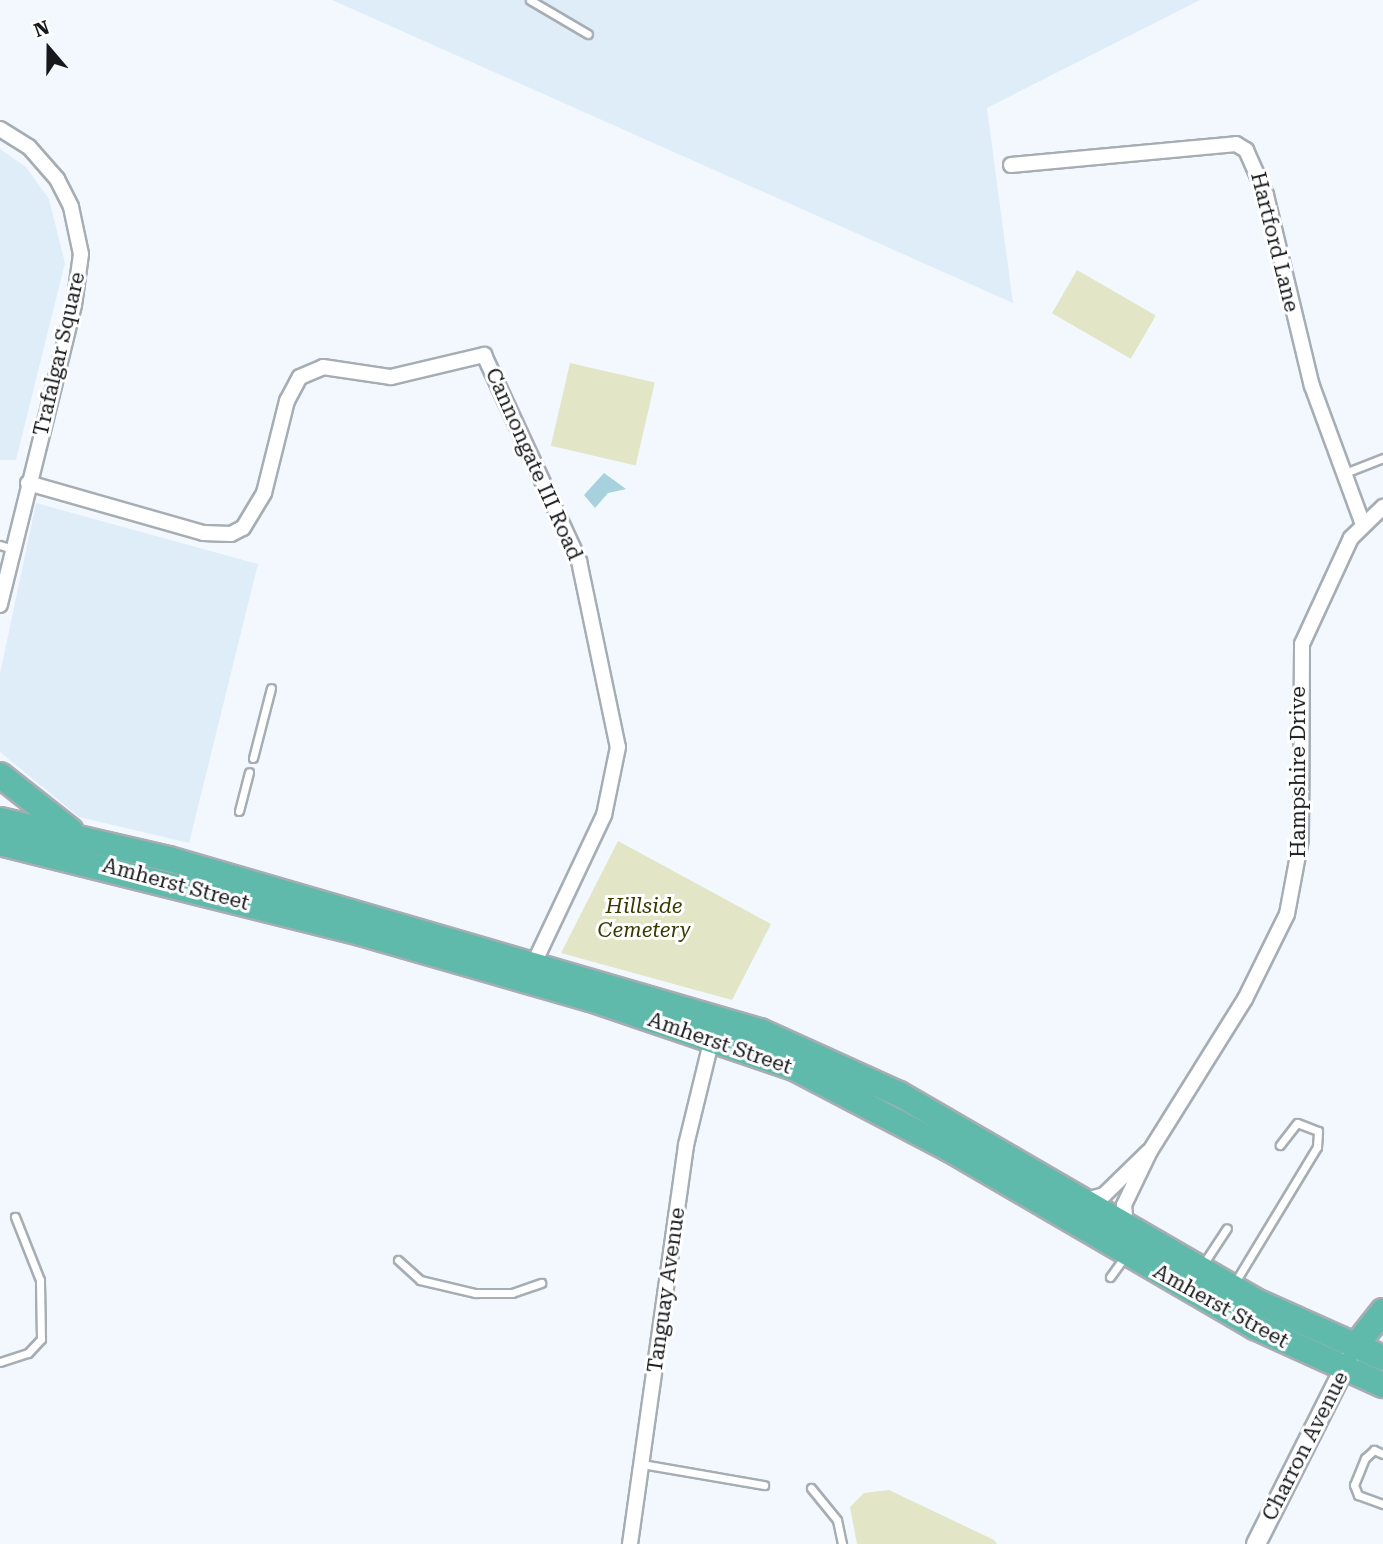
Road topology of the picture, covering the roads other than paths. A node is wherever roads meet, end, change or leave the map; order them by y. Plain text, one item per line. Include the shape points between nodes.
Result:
1 (530, 0) edge
2 (588, 34) dead end
3 (0, 130) edge
4 (1011, 165) dead end
5 (1383, 458) edge
6 (1344, 473) junction
7 (28, 483) junction
8 (1383, 507) edge
9 (1363, 522) junction
10 (6, 547) edge
11 (0, 605) edge
12 (271, 688) dead end
13 (253, 758) dead end
14 (249, 772) dead end
15 (0, 775) edge
16 (239, 811) dead end
17 (0, 820) edge
18 (78, 836) junction
19 (0, 843) edge
20 (535, 961) junction
21 (712, 1038) junction
22 (1280, 1145) dead end
23 (1150, 1151) junction
24 (1081, 1201) junction
25 (15, 1217) dead end
26 (1126, 1227) junction
27 (1227, 1228) dead end
28 (1128, 1253) junction
29 (398, 1260) dead end
30 (1199, 1269) junction
31 (1110, 1277) dead end
32 (541, 1283) dead end
33 (1231, 1287) junction
34 (1383, 1311) edge
35 (1383, 1358) edge
36 (1349, 1359) junction
37 (0, 1362) edge
38 (1383, 1385) edge
39 (1383, 1454) edge
40 (642, 1464) junction
41 (764, 1485) dead end
42 (811, 1488) dead end
43 (1383, 1504) edge
44 (630, 1544) edge
45 (842, 1544) edge
46 (1255, 1544) edge

1 - 2 lane
3 - 7 street, Trafalgar Square via 34,152 57,179 71,207 81,254 74,305
4 - 6 street, Hartford Lane via 1236,144 1246,150 1266,195 1312,386
5 - 6 lane
6 - 9 street, Hartford Lane
7 - 10 street, Trafalgar Square
7 - 20 street, Cannongate III Road via 203,533 231,534 243,528 264,493 300,377 323,367 391,377 484,355 579,561 618,747 604,815
8 - 9 street, Hampshire Drive
9 - 23 street, Hampshire Drive via 1320,596 1301,645 1301,839 1287,914 1245,999
10 - 11 street, Trafalgar Square
12 - 13 lane
14 - 16 lane
15 - 18 highway
17 - 18 highway, Amherst Street
18 - 20 highway, Amherst Street
19 - 21 highway, Amherst Street via 348,930
20 - 24 highway, Amherst Street via 703,1010 824,1058
21 - 28 highway, Amherst Street via 847,1094
21 - 40 street, Tanguay Avenue via 686,1145
22 - 33 lane via 1297,1123 1318,1131 1317,1147
23 - 24 street, Hampshire Drive via 1104,1195
23 - 26 street, Hampshire Drive via 1124,1205
24 - 26 highway, Amherst Street
25 - 37 lane via 40,1280 41,1339 28,1353
26 - 30 highway, Amherst Street
27 - 30 lane
28 - 31 lane
28 - 36 highway, Amherst Street via 1245,1322
29 - 32 lane via 420,1280 475,1293 512,1293
30 - 33 highway, Amherst Street
33 - 36 highway, Amherst Street
34 - 36 highway
35 - 36 highway, Amherst Street
36 - 38 highway, Amherst Street
36 - 46 street, Charron Avenue
39 - 43 lane via 1374,1450 1365,1458 1354,1485 1358,1495
40 - 41 lane
40 - 44 street, Tanguay Avenue
42 - 45 lane via 837,1520

